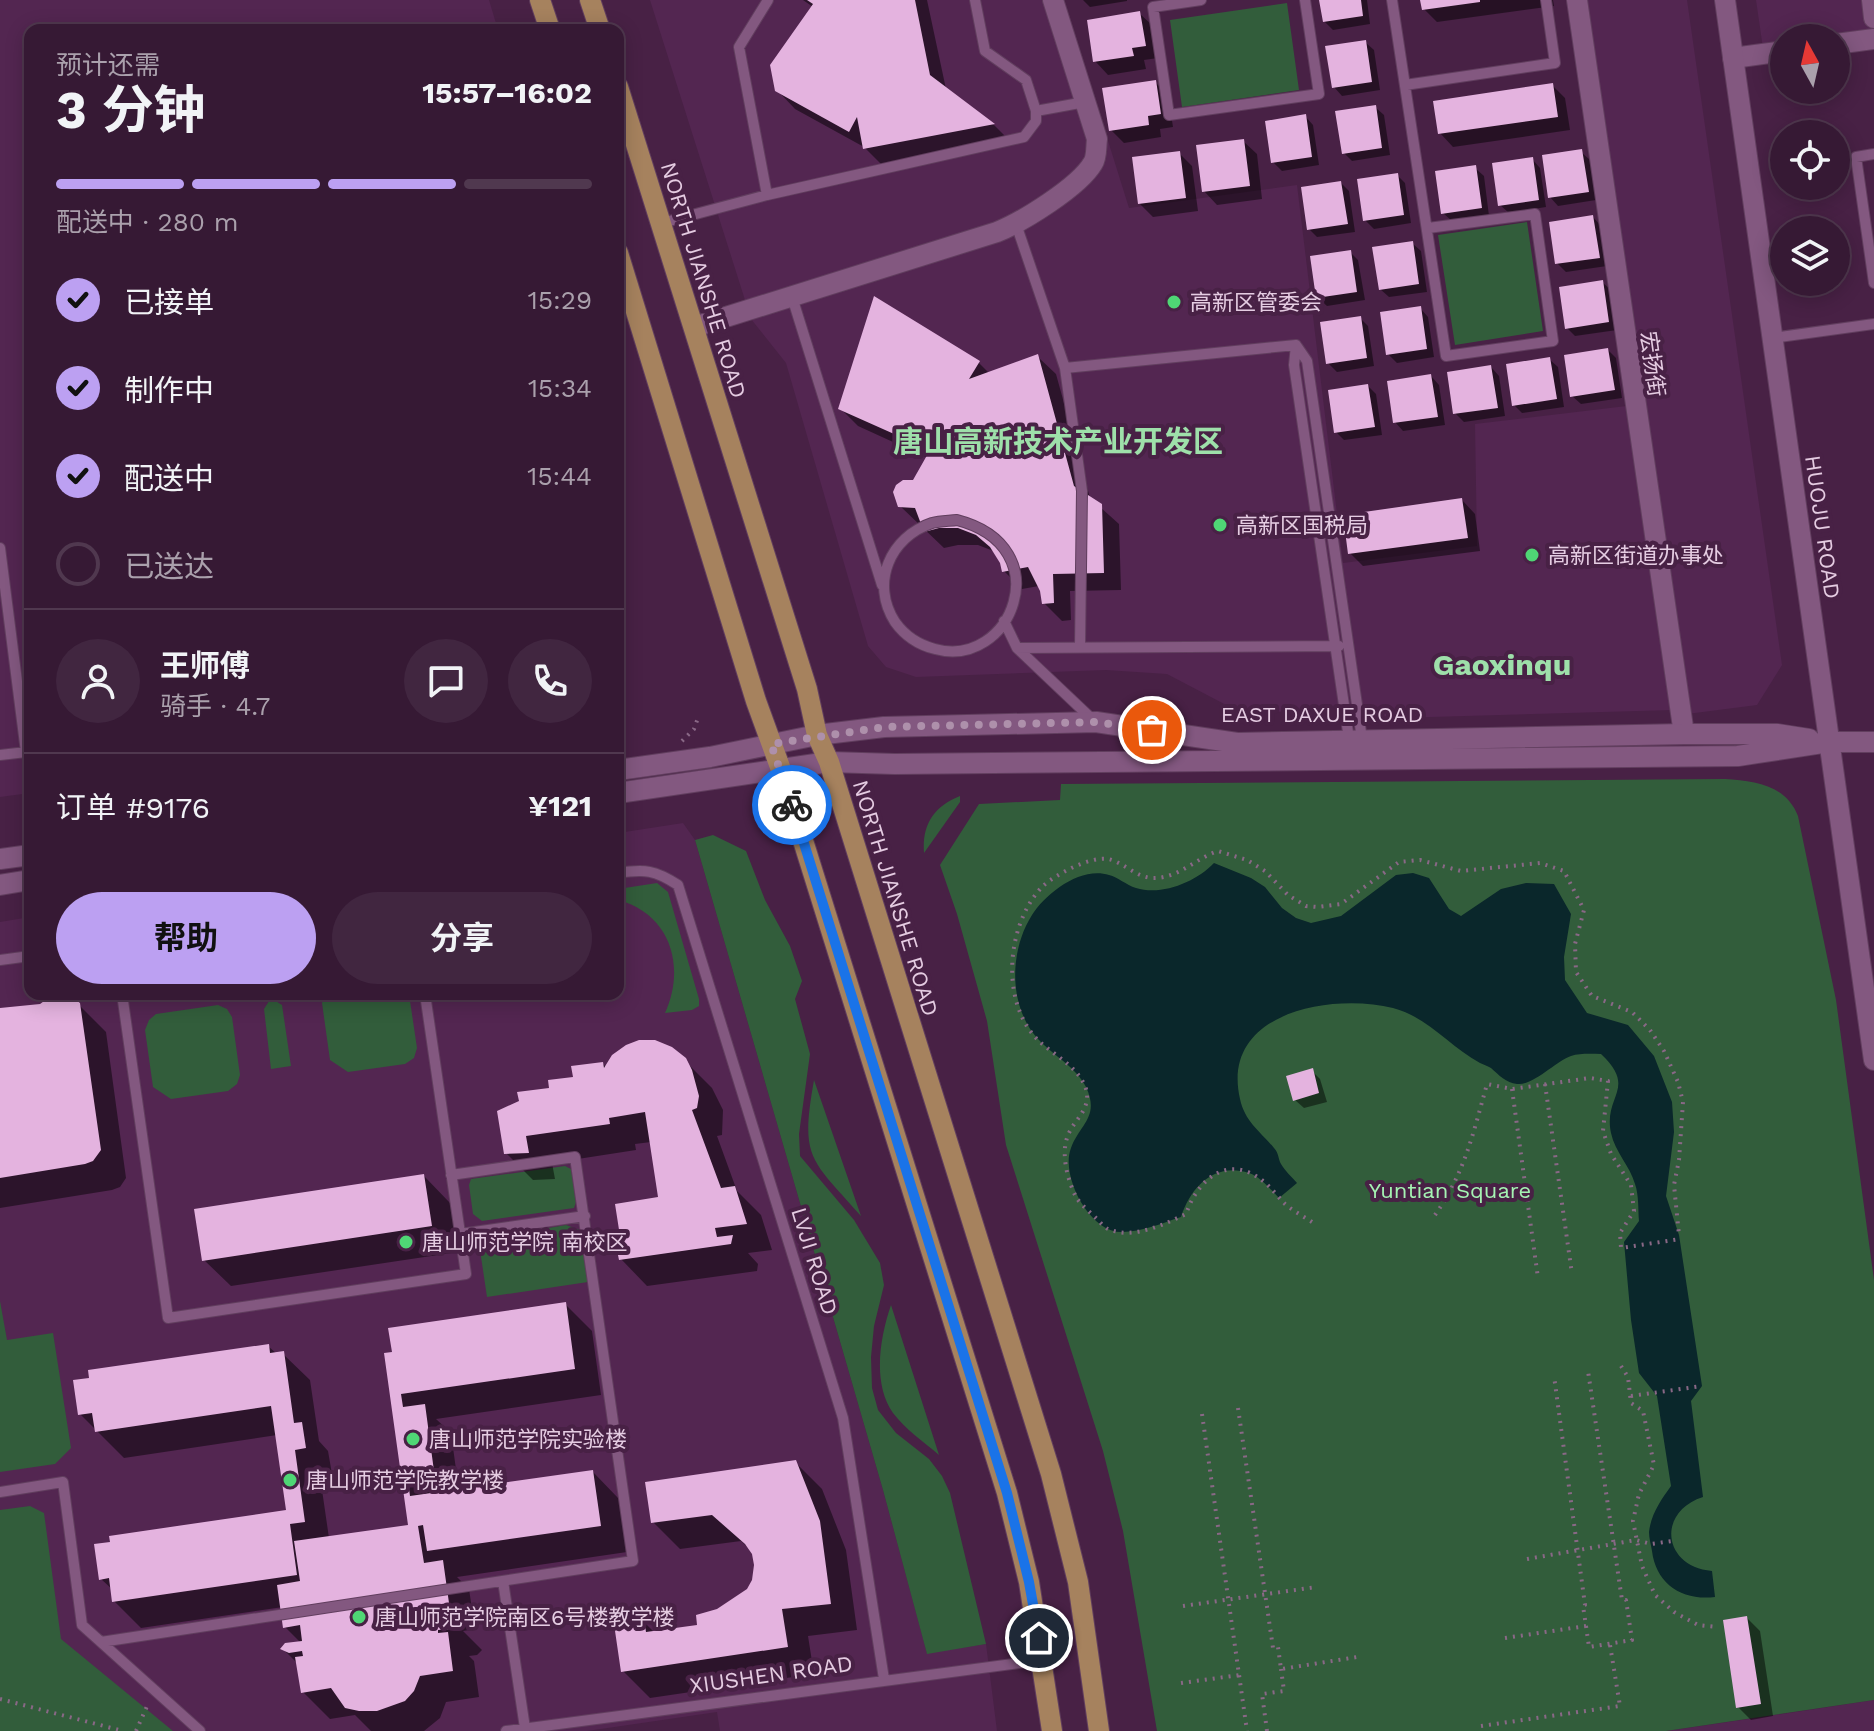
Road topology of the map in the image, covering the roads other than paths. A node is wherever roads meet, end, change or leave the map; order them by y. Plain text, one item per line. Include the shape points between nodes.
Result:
1 (540, 0) edge
2 (590, 0) edge
3 (768, 0) edge
4 (975, 0) edge
5 (1053, 0) edge
6 (1201, 0) edge
7 (1305, 0) edge
8 (1392, 0) edge
9 (1546, 0) edge
10 (1577, 0) edge
11 (1725, 0) edge
12 (1872, 0) edge
13 (1152, 3) edge
14 (1874, 18) edge
15 (548, 24) edge
16 (598, 24) edge
17 (1874, 39) edge
18 (1850, 42) edge
19 (1770, 53) edge
20 (1733, 58) junction
21 (1405, 85) junction
22 (1085, 102) junction
23 (624, 106) edge
24 (1036, 111) junction
25 (1874, 154) edge
26 (767, 195) junction
27 (662, 223) junction
28 (1016, 224) junction
29 (1428, 228) junction
30 (624, 272) edge
31 (1874, 283) edge
32 (792, 297) junction
33 (1874, 324) edge
34 (694, 327) junction
35 (1772, 338) junction
36 (1296, 345) junction
37 (1065, 368) junction
38 (0, 548) edge
39 (882, 586) junction
40 (1004, 621) junction
41 (1335, 645) junction
42 (1080, 647) junction
43 (1017, 648) junction
44 (1349, 649) junction
45 (1096, 722) junction
46 (1684, 734) junction
47 (817, 735) junction
48 (24, 736) edge
49 (1355, 739) junction
50 (1829, 742) junction
51 (1874, 742) edge
52 (771, 744) junction
53 (24, 752) edge
54 (0, 755) edge
55 (829, 762) junction
56 (780, 767) junction
57 (624, 769) edge
58 (624, 792) edge
59 (24, 856) edge
60 (0, 859) edge
61 (624, 872) edge
62 (24, 881) edge
63 (0, 885) edge
64 (24, 957) edge
65 (0, 960) edge
66 (123, 1000) edge
67 (426, 1000) edge
68 (1874, 1060) edge
69 (451, 1175) junction
70 (585, 1216) junction
71 (460, 1234) junction
72 (0, 1492) edge
73 (503, 1581) junction
74 (101, 1642) junction
75 (1042, 1660) junction
76 (884, 1679) junction
77 (525, 1728) junction
78 (200, 1731) edge
79 (506, 1731) edge
80 (1052, 1731) edge
81 (1099, 1731) edge

1 - 15 main road
2 - 16 main road
3 - 26 lane via 739,47
4 - 24 lane via 985,51 1026,80
5 - 22 street
6 - 13 lane
7 - 13 lane via 1319,94 1169,115
8 - 21 lane
9 - 21 lane via 1555,63
10 - 46 street, 宏扬街
11 - 20 street, HUOJU ROAD
12 - 14 street
17 - 18 street
19 - 20 street
20 - 35 street, HUOJU ROAD
21 - 29 lane
22 - 24 lane
22 - 28 street via 1097,139 1095,161 1081,179
23 - 27 main road, NORTH JIANSHE ROAD
24 - 26 lane via 1036,121 1024,137
25 - 31 lane via 1856,157
26 - 27 lane
27 - 34 main road, NORTH JIANSHE ROAD
28 - 32 street
28 - 37 lane
29 - 29 lane via 1535,214 1553,341 1446,356
30 - 52 main road
32 - 34 street
32 - 39 lane
33 - 35 lane
34 - 47 main road, NORTH JIANSHE ROAD
35 - 50 street, HUOJU ROAD
36 - 37 lane
36 - 41 lane via 1294,365
36 - 44 lane via 1307,361
37 - 42 lane via 1082,491
38 - 48 lane
39 - 40 lane via 895,621 923,646 961,651 995,635
39 - 40 lane via 888,563 914,531 957,520 978,526 997,538 1016,577 1015,599
40 - 43 lane
41 - 42 lane
41 - 44 lane
41 - 49 lane
42 - 43 lane
43 - 45 lane
44 - 49 lane
45 - 47 street, EAST DAXUE ROAD via 884,727
45 - 49 street, EAST DAXUE ROAD via 1237,743
46 - 49 street, EAST DAXUE ROAD
46 - 50 street, EAST DAXUE ROAD via 1777,734
47 - 52 street, EAST DAXUE ROAD
47 - 55 main road, NORTH JIANSHE ROAD
50 - 51 street, EAST DAXUE ROAD
50 - 55 street, EAST DAXUE ROAD via 1738,756
50 - 68 street, HUOJU ROAD
52 - 56 main road
52 - 57 street, EAST DAXUE ROAD
53 - 54 lane
55 - 56 street, EAST DAXUE ROAD
55 - 81 main road, NORTH JIANSHE ROAD via 1051,1474 1078,1582
56 - 58 street, EAST DAXUE ROAD
56 - 75 main road via 1007,1493
59 - 60 street
61 - 76 lane, LVJI ROAD via 658,872 678,885 843,1418
62 - 63 street
64 - 65 lane
66 - 71 lane via 168,1318 466,1274
67 - 69 lane
69 - 70 lane via 575,1157
69 - 71 lane
70 - 71 lane
70 - 73 lane via 633,1561
72 - 74 lane via 63,1482 82,1625
73 - 74 lane
73 - 77 lane
74 - 78 lane
75 - 76 lane, XIUSHEN ROAD
75 - 80 main road
76 - 77 lane, XIUSHEN ROAD
77 - 79 lane, XIUSHEN ROAD

